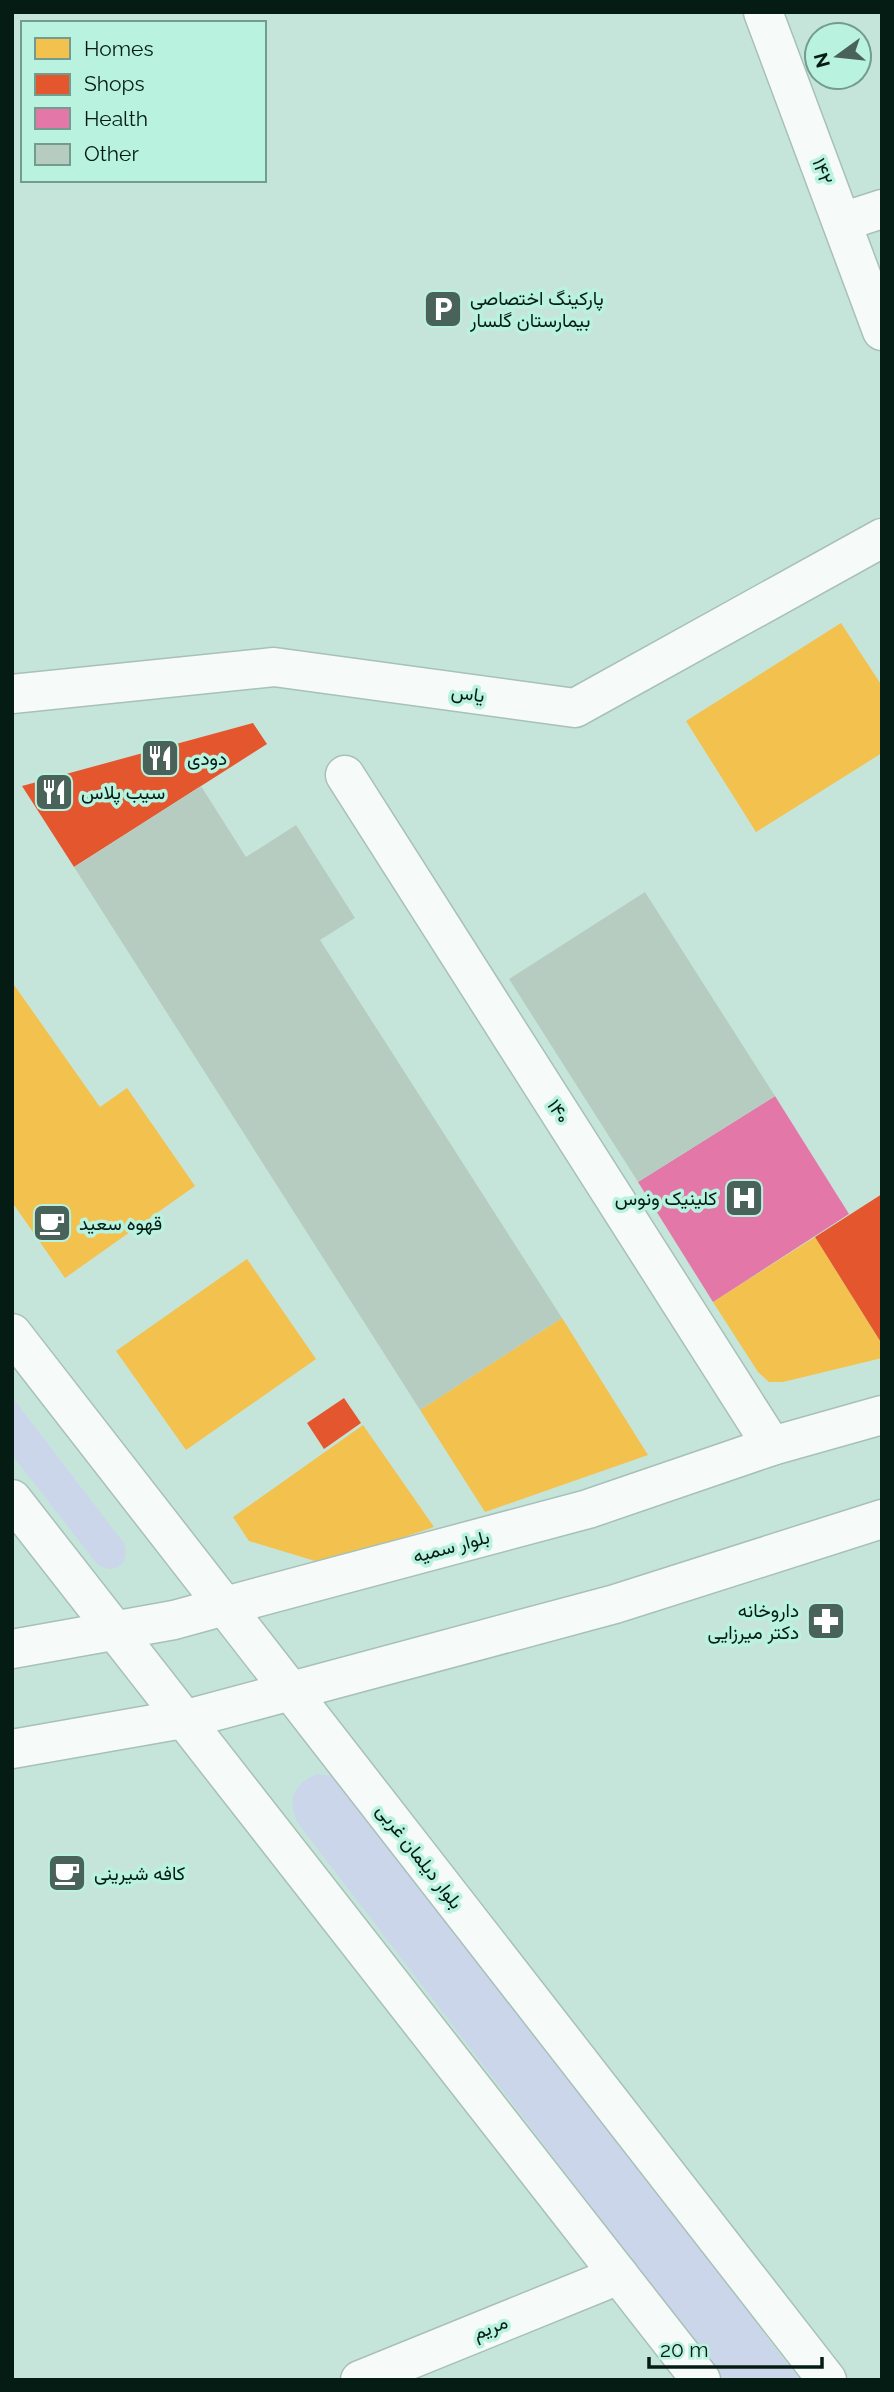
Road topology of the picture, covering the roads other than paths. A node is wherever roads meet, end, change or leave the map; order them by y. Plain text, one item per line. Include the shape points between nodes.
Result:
1 (764, 12) edge
2 (882, 209) edge
3 (842, 222) junction
4 (882, 331) edge
5 (882, 538) edge
6 (12, 694) edge
7 (345, 775) dead end
8 (12, 1333) edge
9 (882, 1415) edge
10 (772, 1446) junction
11 (12, 1499) edge
12 (882, 1519) edge
13 (225, 1606) junction
14 (117, 1630) junction
15 (12, 1649) edge
16 (291, 1691) junction
17 (186, 1718) junction
18 (12, 1749) edge
19 (620, 2275) junction
20 (360, 2380) edge
21 (701, 2380) edge
22 (827, 2380) edge

1 - 3 main road, ۱۴۲
2 - 3 main road
3 - 4 main road, ۱۴۲
5 - 6 main road, یاس via 575,708 274,667
7 - 10 main road, ۱۴۰
8 - 13 main road, بلوار دیلمان غربی
9 - 10 main road, بلوار سمیه
10 - 13 main road, بلوار سمیه via 588,1509
11 - 14 main road
12 - 16 main road via 615,1604
13 - 14 main road, بلوار سمیه
13 - 16 main road, بلوار دیلمان غربی
14 - 15 main road, بلوار سمیه
14 - 17 main road
16 - 17 main road
16 - 22 main road, بلوار دیلمان غربی
17 - 18 main road
17 - 19 main road
19 - 20 main road, مریم
19 - 21 main road

